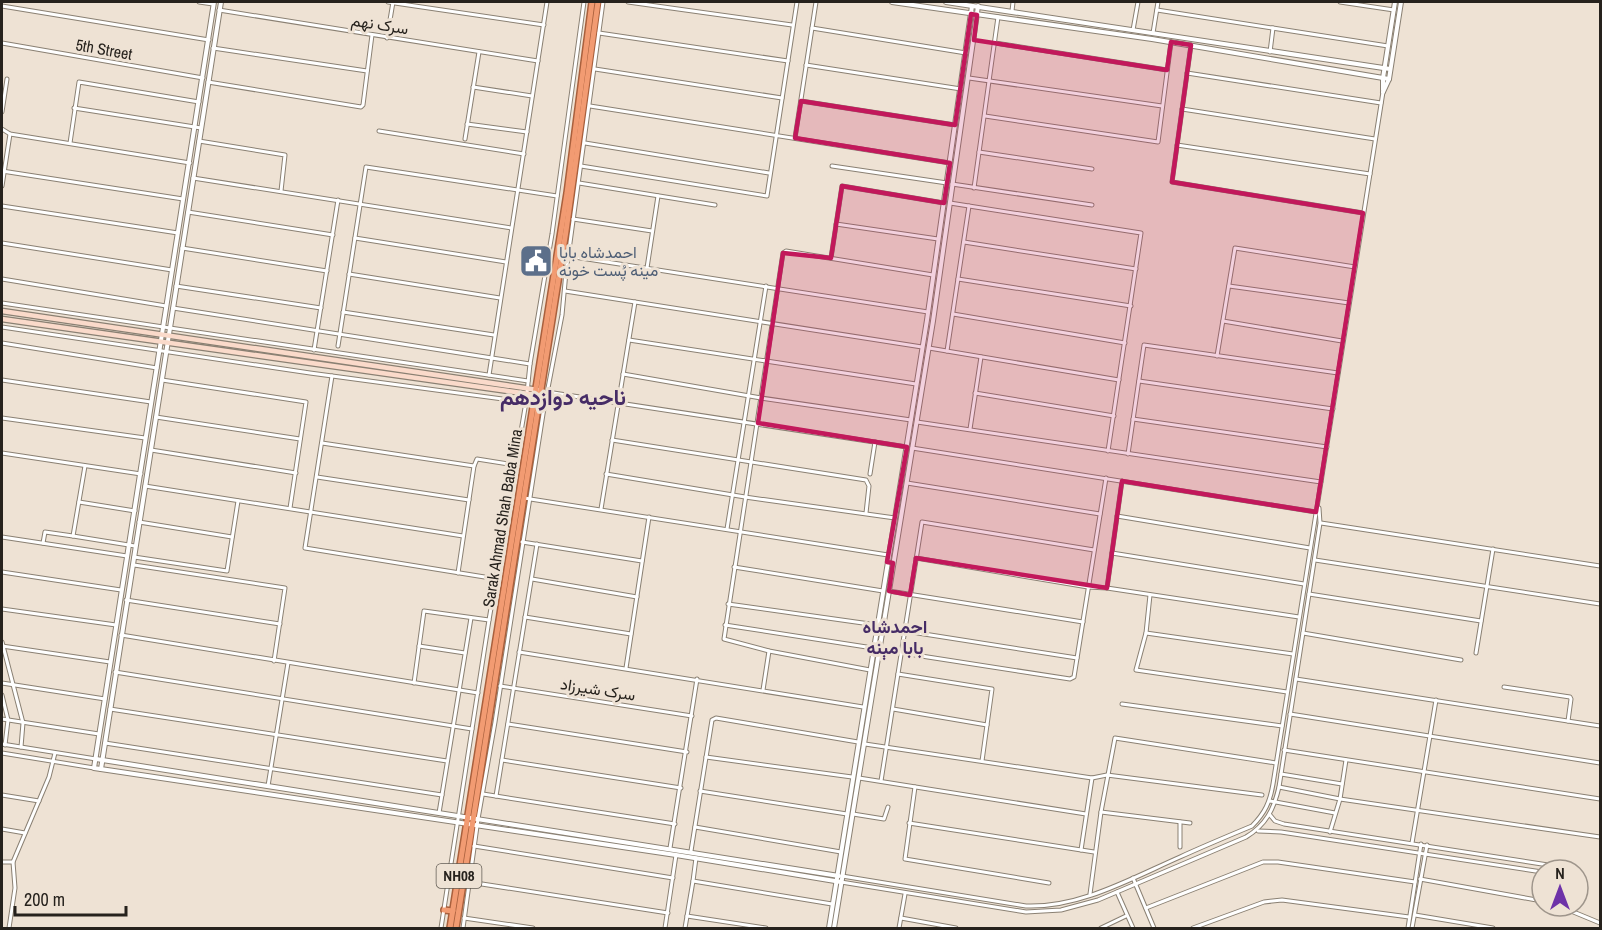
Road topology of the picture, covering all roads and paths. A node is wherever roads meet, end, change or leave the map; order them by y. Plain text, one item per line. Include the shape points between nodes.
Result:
1 (198, 2) edge
2 (221, 2) edge
3 (388, 2) edge
4 (393, 2) edge
5 (547, 2) edge
6 (584, 2) edge
7 (592, 2) edge
8 (598, 2) edge
9 (603, 2) edge
10 (628, 2) edge
11 (797, 2) edge
12 (816, 2) edge
13 (892, 2) edge
14 (946, 2) edge
15 (1013, 2) edge
16 (1138, 2) edge
17 (1158, 2) edge
18 (1340, 2) edge
19 (1395, 2) edge
20 (1401, 2) edge
21 (214, 3) edge
22 (973, 4) edge
23 (979, 4) edge
24 (2, 6) edge
25 (219, 10) junction
26 (1156, 10) junction
27 (1394, 10) junction
28 (1012, 11) junction
29 (971, 14) junction
30 (977, 15) junction
31 (998, 17) junction
32 (544, 25) junction
33 (793, 25) junction
34 (812, 28) junction
35 (1273, 28) junction
36 (1133, 30) junction
37 (599, 33) junction
38 (1153, 33) junction
39 (372, 36) junction
40 (387, 38) junction
41 (209, 40) junction
42 (1171, 42) junction
43 (2, 43) edge
44 (995, 43) junction
45 (1191, 45) junction
46 (1388, 46) junction
47 (213, 48) junction
48 (479, 52) junction
49 (1270, 52) junction
50 (966, 53) junction
51 (538, 61) junction
52 (788, 62) junction
53 (806, 65) junction
54 (1384, 68) junction
55 (595, 69) junction
56 (1390, 69) junction
57 (1167, 70) junction
58 (367, 71) junction
59 (1187, 73) junction
60 (202, 78) junction
61 (969, 78) junction
62 (1383, 78) junction
63 (7, 79) dead end
64 (1389, 79) junction
65 (990, 81) junction
66 (208, 82) junction
67 (473, 87) junction
68 (961, 89) junction
69 (1383, 92) junction
70 (532, 96) junction
71 (782, 98) junction
72 (801, 101) junction
73 (199, 102) junction
74 (1381, 103) junction
75 (590, 106) junction
76 (1162, 106) junction
77 (74, 108) junction
78 (1182, 109) junction
79 (2, 112) edge
80 (985, 116) junction
81 (467, 124) junction
82 (955, 125) junction
83 (195, 127) junction
84 (201, 128) junction
85 (2, 129) edge
86 (379, 131) dead end
87 (527, 132) junction
88 (10, 134) junction
89 (776, 134) junction
90 (795, 138) junction
91 (465, 139) dead end
92 (1375, 139) junction
93 (199, 141) junction
94 (70, 143) junction
95 (585, 143) junction
96 (1177, 145) junction
97 (979, 152) junction
98 (524, 154) junction
99 (950, 162) junction
100 (190, 163) junction
101 (581, 166) junction
102 (832, 166) dead end
103 (1092, 169) dead end
104 (3, 171) edge
105 (770, 173) junction
106 (1370, 174) junction
107 (193, 178) junction
108 (579, 183) junction
109 (947, 183) junction
110 (952, 184) junction
111 (2, 186) edge
112 (974, 188) junction
113 (518, 190) junction
114 (281, 191) junction
115 (557, 196) junction
116 (658, 196) junction
117 (183, 199) junction
118 (338, 200) junction
119 (944, 203) junction
120 (950, 203) junction
121 (360, 204) junction
122 (715, 205) dead end
123 (1092, 205) dead end
124 (2, 206) edge
125 (969, 206) junction
126 (188, 212) junction
127 (1364, 213) junction
128 (573, 219) junction
129 (836, 224) junction
130 (511, 228) junction
131 (652, 231) junction
132 (178, 234) junction
133 (333, 235) junction
134 (355, 238) junction
135 (939, 240) junction
136 (2, 243) edge
137 (964, 243) junction
138 (182, 248) junction
139 (568, 256) junction
140 (831, 258) junction
141 (506, 262) junction
142 (1355, 267) junction
143 (647, 268) junction
144 (1136, 269) junction
145 (172, 270) junction
146 (327, 271) junction
147 (349, 274) junction
148 (933, 275) junction
149 (2, 279) edge
150 (958, 279) junction
151 (176, 286) junction
152 (766, 286) junction
153 (1229, 286) junction
154 (778, 288) junction
155 (565, 291) junction
156 (500, 298) junction
157 (635, 302) junction
158 (2, 303) edge
159 (1349, 303) junction
160 (166, 306) junction
161 (1131, 306) junction
162 (173, 308) junction
163 (321, 308) junction
164 (2, 311) edge
165 (343, 312) junction
166 (928, 312) junction
167 (953, 314) junction
168 (2, 319) edge
169 (1223, 321) junction
170 (760, 322) junction
171 (772, 324) junction
172 (2, 327) edge
173 (164, 328) junction
174 (170, 329) junction
175 (317, 330) junction
176 (340, 333) junction
177 (166, 335) junction
178 (494, 335) junction
179 (628, 340) junction
180 (1343, 341) junction
181 (2, 343) edge
182 (164, 343) junction
183 (1125, 343) junction
184 (338, 346) dead end
185 (922, 347) junction
186 (929, 348) junction
187 (160, 350) junction
188 (314, 350) junction
189 (166, 351) junction
190 (947, 351) junction
191 (1217, 356) junction
192 (981, 357) junction
193 (490, 358) junction
194 (754, 358) junction
195 (767, 360) junction
196 (530, 364) junction
197 (158, 368) junction
198 (623, 374) junction
199 (1338, 374) junction
200 (489, 375) junction
201 (332, 376) junction
202 (2, 380) edge
203 (162, 380) junction
204 (1120, 380) junction
205 (528, 381) junction
206 (1139, 381) junction
207 (916, 384) junction
208 (527, 392) junction
209 (539, 392) junction
210 (975, 393) junction
211 (748, 395) junction
212 (761, 398) junction
213 (152, 402) junction
214 (526, 402) junction
215 (618, 402) junction
216 (1333, 409) junction
217 (1114, 416) junction
218 (156, 417) junction
219 (2, 418) edge
220 (1133, 419) junction
221 (910, 420) junction
222 (744, 421) junction
223 (917, 422) junction
224 (758, 423) junction
225 (969, 430) junction
226 (146, 438) junction
227 (300, 440) junction
228 (612, 440) junction
229 (322, 442) junction
230 (875, 442) junction
231 (1327, 447) junction
232 (910, 448) junction
233 (151, 450) junction
234 (1108, 451) junction
235 (2, 453) edge
236 (1128, 454) junction
237 (738, 459) junction
238 (751, 462) junction
239 (515, 465) junction
240 (85, 466) junction
241 (474, 466) junction
242 (296, 473) junction
243 (141, 474) junction
244 (606, 474) junction
245 (870, 474) dead end
246 (317, 477) junction
247 (1106, 478) junction
248 (1122, 481) junction
249 (1321, 482) junction
250 (907, 483) junction
251 (145, 486) junction
252 (732, 495) junction
253 (745, 497) junction
254 (527, 499) junction
255 (469, 500) junction
256 (238, 501) junction
257 (79, 502) junction
258 (290, 509) junction
259 (601, 509) junction
260 (135, 511) junction
261 (311, 512) junction
262 (1318, 512) junction
263 (866, 513) junction
264 (1100, 514) junction
265 (1117, 516) junction
266 (649, 517) junction
267 (895, 518) junction
268 (139, 522) junction
269 (523, 523) junction
270 (1320, 523) junction
271 (727, 529) junction
272 (740, 531) junction
273 (73, 536) junction
274 (463, 536) junction
275 (2, 537) edge
276 (233, 537) junction
277 (522, 542) junction
278 (43, 543) junction
279 (537, 544) junction
280 (132, 545) junction
281 (1310, 548) junction
282 (1493, 549) junction
283 (1094, 550) junction
284 (1112, 553) junction
285 (888, 555) junction
286 (130, 557) junction
287 (916, 558) junction
288 (1314, 560) junction
289 (642, 561) junction
290 (887, 562) junction
291 (893, 563) junction
292 (132, 564) junction
293 (1600, 566) edge
294 (734, 567) junction
295 (2, 572) edge
296 (458, 573) junction
297 (496, 579) junction
298 (531, 579) junction
299 (1304, 584) junction
300 (1487, 586) junction
301 (1088, 587) junction
302 (1107, 588) junction
303 (122, 590) junction
304 (882, 591) junction
305 (889, 591) junction
306 (1309, 594) junction
307 (910, 595) junction
308 (1150, 595) junction
309 (637, 597) junction
310 (126, 600) junction
311 (728, 603) junction
312 (1600, 604) edge
313 (2, 609) edge
314 (525, 617) junction
315 (1299, 617) junction
316 (471, 618) junction
317 (489, 620) junction
318 (1481, 621) junction
319 (1083, 622) junction
320 (280, 624) junction
321 (116, 625) junction
322 (725, 625) junction
323 (877, 625) junction
324 (905, 631) junction
325 (1146, 633) junction
326 (1303, 633) junction
327 (631, 634) junction
328 (121, 635) junction
329 (2, 644) edge
330 (419, 646) junction
331 (873, 648) junction
332 (769, 651) junction
333 (519, 652) junction
334 (902, 652) junction
335 (465, 653) junction
336 (1476, 653) dead end
337 (1293, 654) junction
338 (1077, 658) junction
339 (1461, 660) dead end
340 (274, 661) junction
341 (110, 662) junction
342 (288, 663) junction
343 (626, 668) junction
344 (870, 670) junction
345 (115, 672) junction
346 (898, 674) junction
347 (697, 679) junction
348 (1296, 679) junction
349 (2, 682) edge
350 (414, 683) junction
351 (12, 684) junction
352 (500, 686) junction
353 (1504, 687) dead end
354 (514, 688) junction
355 (458, 690) junction
356 (763, 690) junction
357 (1287, 692) junction
358 (478, 693) junction
359 (2, 695) edge
360 (282, 698) junction
361 (105, 699) junction
362 (1436, 700) junction
363 (1122, 704) dead end
364 (864, 707) junction
365 (110, 709) junction
366 (893, 710) junction
367 (1290, 714) junction
368 (692, 716) junction
369 (2, 719) edge
370 (8, 720) junction
371 (1568, 721) junction
372 (23, 723) junction
373 (508, 724) junction
374 (987, 725) junction
375 (453, 726) junction
376 (1282, 726) junction
377 (1600, 726) edge
378 (472, 729) junction
379 (99, 734) junction
380 (276, 735) junction
381 (1430, 737) junction
382 (858, 742) junction
383 (105, 743) junction
384 (865, 744) junction
385 (3, 745) edge
386 (21, 747) junction
387 (887, 747) junction
388 (1284, 750) junction
389 (687, 752) junction
390 (2, 753) edge
391 (56, 753) junction
392 (706, 757) junction
393 (96, 759) junction
394 (102, 760) junction
395 (502, 760) junction
396 (1346, 760) junction
397 (54, 761) junction
398 (447, 761) junction
399 (982, 761) junction
400 (1276, 763) junction
401 (1600, 763) edge
402 (94, 768) junction
403 (101, 769) junction
404 (271, 769) junction
405 (1425, 772) junction
406 (1281, 774) junction
407 (1107, 775) junction
408 (852, 777) junction
409 (859, 778) junction
410 (1092, 778) junction
411 (881, 781) junction
412 (1342, 784) junction
413 (268, 786) junction
414 (915, 787) junction
415 (1279, 787) junction
416 (681, 788) junction
417 (700, 791) junction
418 (483, 794) junction
419 (2, 795) edge
420 (442, 795) junction
421 (1262, 795) dead end
422 (496, 796) junction
423 (1340, 798) junction
424 (1600, 799) edge
425 (39, 801) junction
426 (1270, 801) junction
427 (1276, 802) junction
428 (888, 807) dead end
429 (1418, 810) junction
430 (1101, 812) junction
431 (439, 813) junction
432 (1335, 813) junction
433 (847, 814) junction
434 (853, 814) junction
435 (1086, 814) junction
436 (1270, 814) junction
437 (459, 816) junction
438 (472, 821) junction
439 (458, 822) junction
440 (1180, 822) junction
441 (909, 823) junction
442 (1190, 823) dead end
443 (675, 824) junction
444 (695, 827) junction
445 (2, 829) edge
446 (1256, 831) junction
447 (1330, 832) junction
448 (25, 833) junction
449 (1600, 837) edge
450 (1412, 843) junction
451 (1421, 844) junction
452 (1427, 845) junction
453 (474, 846) junction
454 (662, 847) junction
455 (1180, 847) dead end
456 (670, 848) junction
457 (1081, 850) junction
458 (691, 851) junction
459 (842, 852) junction
460 (1095, 852) junction
461 (661, 853) junction
462 (1420, 853) junction
463 (1425, 853) junction
464 (676, 855) junction
465 (696, 858) junction
466 (2, 862) edge
467 (13, 862) junction
468 (1530, 862) edge
469 (1530, 870) edge
470 (839, 876) junction
471 (673, 878) junction
472 (1133, 878) junction
473 (1420, 879) junction
474 (693, 881) junction
475 (470, 882) junction
476 (838, 882) junction
477 (1415, 882) junction
478 (1049, 883) dead end
479 (1136, 884) junction
480 (1114, 886) junction
481 (1117, 892) junction
482 (905, 894) junction
483 (1090, 894) junction
484 (1530, 899) edge
485 (832, 904) junction
486 (1146, 908) junction
487 (444, 910) junction
488 (453, 911) junction
489 (668, 913) junction
490 (1127, 915) junction
491 (1414, 915) junction
492 (687, 916) junction
493 (464, 918) junction
494 (901, 918) junction
495 (1409, 918) junction
496 (9, 928) edge
497 (441, 928) edge
498 (450, 928) edge
499 (456, 928) edge
500 (463, 928) edge
501 (533, 928) edge
502 (665, 928) edge
503 (685, 928) edge
504 (766, 928) edge
505 (829, 928) edge
506 (834, 928) edge
507 (899, 928) edge
508 (956, 928) edge
509 (1101, 928) edge
510 (1133, 928) edge
511 (1154, 928) edge
512 (1193, 928) edge
513 (1408, 928) edge
514 (1412, 928) edge
515 (1493, 928) edge

1 - 21 street
2 - 25 street
3 - 4 street
4 - 32 street
4 - 40 street
5 - 32 street
6 - 115 street
7 - 209 highway, Sarak Ahmad Shah Baba Mina / NH08
8 - 209 highway, NH08
9 - 37 street
10 - 33 street
11 - 33 street
12 - 34 street
13 - 29 street
14 - 22 street
15 - 28 street
16 - 36 street
17 - 26 street
18 - 27 street
19 - 27 street
20 - 56 street
21 - 41 street
22 - 23 street
22 - 29 street
23 - 28 street
23 - 30 street
24 - 41 street
25 - 39 street, سرک نهم
25 - 47 street
26 - 35 street
26 - 38 street
27 - 46 street
28 - 36 street
29 - 30 street
29 - 50 street
30 - 31 street
30 - 61 street
31 - 42 street
31 - 44 street
32 - 51 street
33 - 52 street
34 - 50 street
34 - 53 street
35 - 46 street
35 - 49 street
36 - 38 street
37 - 52 street
37 - 55 street
38 - 49 street
39 - 40 street, سرک نهم
39 - 58 street
40 - 48 street, سرک نهم
41 - 60 street
42 - 45 street
42 - 57 street
43 - 60 street, 5th Street
44 - 57 street
44 - 65 street
45 - 59 street
45 - 62 street
46 - 54 street
47 - 58 street
47 - 66 street
48 - 51 street, سرک نهم
48 - 67 street
49 - 54 street
50 - 68 street
51 - 70 street
52 - 71 street
53 - 68 street
53 - 72 street
54 - 56 street
54 - 62 street
55 - 71 street
55 - 75 street
56 - 64 street
57 - 76 street
58 - 66 street via 360,107
59 - 74 street
59 - 78 street
60 - 73 street
61 - 65 street
61 - 110 street
62 - 64 street
62 - 69 street
63 - 79 street
64 - 69 street
65 - 76 street
65 - 80 street
66 - 84 street
67 - 70 street
67 - 81 street
68 - 82 street
69 - 74 street
70 - 87 street
71 - 89 street
72 - 82 street
72 - 90 street
73 - 77 street via 79,82
73 - 83 street
74 - 92 street
75 - 89 street
75 - 95 street
76 - 80 street via 1158,142
77 - 83 street
77 - 94 street
78 - 92 street
78 - 96 street
80 - 97 street
81 - 87 street
81 - 91 street
82 - 99 street
83 - 84 street
83 - 100 street
84 - 93 street
85 - 88 street
86 - 98 street
87 - 98 street
88 - 94 street
88 - 104 street
89 - 90 street
89 - 105 street
90 - 99 street
92 - 106 street
93 - 107 street
93 - 114 street via 285,155
94 - 100 street
95 - 101 street
95 - 105 street
96 - 106 street
96 - 127 street via 1172,182
97 - 103 street
97 - 112 street
98 - 113 street
99 - 109 street
100 - 117 street
101 - 105 street via 767,196
101 - 108 street
102 - 109 street
104 - 111 street
104 - 117 street
106 - 127 street
107 - 114 street
107 - 126 street
108 - 116 street
108 - 128 street
109 - 119 street
110 - 112 street
110 - 120 street
112 - 123 street
113 - 115 street
113 - 121 street via 367,166
113 - 130 street
114 - 118 street
115 - 196 street
116 - 122 street
116 - 131 street
117 - 132 street
118 - 121 street
118 - 133 street
119 - 129 street via 842,186
119 - 135 street
120 - 125 street
120 - 186 street
121 - 130 street
121 - 134 street
124 - 132 street
125 - 137 street
125 - 144 street via 1141,233
126 - 133 street
126 - 138 street
127 - 142 street
128 - 131 street
128 - 139 street
129 - 135 street
129 - 140 street
130 - 141 street
131 - 143 street
132 - 145 street
133 - 146 street
134 - 141 street
134 - 147 street
135 - 148 street
136 - 145 street
137 - 144 street
137 - 150 street
138 - 146 street
138 - 151 street
139 - 143 street
139 - 155 street
140 - 148 street
140 - 154 street via 784,251
141 - 156 street
142 - 153 street via 1235,248
142 - 159 street
143 - 152 street
144 - 161 street
145 - 160 street
146 - 163 street
147 - 156 street
147 - 165 street
148 - 166 street
149 - 160 street
150 - 161 street
150 - 167 street
151 - 162 street
151 - 163 street
152 - 154 street
152 - 170 street
153 - 159 street
153 - 169 street
154 - 166 street
154 - 171 street
155 - 157 street
155 - 209 street
156 - 178 street
157 - 170 street
157 - 179 street
158 - 173 street
159 - 180 street
160 - 173 street
161 - 183 street
162 - 174 street
162 - 175 street
163 - 175 street
164 - 177 main road
165 - 176 street
165 - 178 street
166 - 185 street
167 - 183 street
167 - 190 street
168 - 182 main road
169 - 180 street
169 - 191 street
170 - 171 street
170 - 194 street
171 - 185 street
171 - 195 street
172 - 187 street
173 - 174 street
173 - 177 street
174 - 177 street
174 - 188 street
175 - 176 street
175 - 188 street
176 - 184 street
176 - 193 street
177 - 182 street
177 - 208 main road
178 - 193 street
179 - 194 street
179 - 198 street
180 - 199 street
181 - 197 street
182 - 187 street
182 - 189 street
182 - 208 main road
183 - 204 street
185 - 207 street
186 - 190 street
186 - 223 street
187 - 189 street
187 - 197 street
188 - 200 street
189 - 201 street
189 - 203 street
190 - 192 street
191 - 199 street
191 - 206 street via 1144,345
192 - 204 street
192 - 210 street
193 - 196 street
193 - 200 street
194 - 195 street
194 - 211 street
195 - 207 street
195 - 212 street
196 - 205 street
197 - 213 street
198 - 211 street
198 - 215 street
199 - 216 street
200 - 205 street
201 - 214 street
201 - 229 street
202 - 213 street
203 - 218 street
203 - 227 street via 306,402
204 - 217 street
205 - 208 street
206 - 216 street
206 - 220 street
207 - 221 street
208 - 209 main road
208 - 214 street
209 - 215 street
209 - 254 highway, NH08
209 - 438 highway, Sarak Ahmad Shah Baba Mina / NH08
210 - 217 street
210 - 225 street
211 - 212 street
211 - 222 street
212 - 221 street
212 - 224 street
213 - 226 street
214 - 239 street
215 - 222 street
215 - 228 street
216 - 231 street
217 - 234 street
218 - 227 street
218 - 233 street
219 - 226 street
220 - 231 street
220 - 236 street
221 - 232 street
222 - 224 street
222 - 237 street
223 - 225 street
223 - 232 street
224 - 230 street
224 - 238 street
225 - 234 street
226 - 243 street
227 - 242 street
228 - 237 street
228 - 244 street
229 - 241 street
229 - 246 street
230 - 232 street
230 - 245 street
231 - 249 street
232 - 247 street
232 - 250 street
232 - 267 street
233 - 242 street
233 - 251 street
234 - 236 street
235 - 240 street
236 - 249 street
237 - 238 street
237 - 252 street
238 - 253 street
238 - 263 street via 866,480
239 - 241 street via 477,459
239 - 297 street
240 - 243 street
240 - 257 street
241 - 255 street
242 - 258 street
243 - 260 street
244 - 252 street
244 - 259 street
246 - 255 street
246 - 261 street
247 - 248 street
247 - 264 street
248 - 262 street
248 - 265 street
249 - 262 street
250 - 264 street
250 - 291 street
251 - 256 street
251 - 268 street
252 - 253 street
252 - 271 street
253 - 263 street
253 - 272 street
254 - 259 street
254 - 269 highway, NH08
255 - 274 street
256 - 258 street
256 - 276 street
257 - 260 street
257 - 273 street
258 - 261 street
259 - 266 street
260 - 280 street
261 - 274 street
261 - 296 street via 305,548
262 - 270 street
262 - 281 street
263 - 267 street
264 - 283 street
265 - 281 street
265 - 284 street
266 - 271 street
266 - 289 street
267 - 285 street
268 - 276 street
268 - 280 street
269 - 277 street
269 - 438 highway, NH08
270 - 282 street
270 - 288 street
271 - 272 street
272 - 285 street
272 - 294 street
273 - 278 street via 45,532
273 - 280 street
274 - 296 street
275 - 278 street
276 - 286 street via 227,572
277 - 279 street
277 - 352 street
278 - 286 street
279 - 289 street
279 - 298 street
280 - 286 street
281 - 299 street
282 - 293 street
282 - 300 street
283 - 287 street via 921,522
283 - 301 street
284 - 299 street
284 - 302 street
285 - 290 street
286 - 292 street
286 - 303 street
287 - 301 street
287 - 307 street
288 - 300 street
288 - 306 street
289 - 309 street
290 - 291 street
290 - 304 street
291 - 305 street
292 - 310 street
292 - 320 street via 284,588
294 - 304 street
294 - 311 street
295 - 303 street
296 - 297 street
297 - 317 street
298 - 309 street
298 - 314 street
299 - 315 street
300 - 312 street
300 - 318 street
301 - 302 street
301 - 319 street
302 - 308 street
303 - 321 street
304 - 323 street
305 - 307 street
305 - 384 street
306 - 318 street
306 - 326 street
307 - 319 street
307 - 324 street
308 - 315 street
308 - 325 street
309 - 327 street
310 - 320 street
310 - 328 street
311 - 322 street
311 - 323 street
313 - 321 street
314 - 327 street
314 - 333 street
315 - 337 street
316 - 317 street
316 - 330 street via 426,611
316 - 335 street
317 - 358 street
318 - 336 street
319 - 338 street
320 - 340 street
321 - 341 street
322 - 331 street
322 - 332 street via 724,640
323 - 331 street
324 - 334 street
324 - 338 street
325 - 337 street
325 - 357 street via 1137,670
326 - 339 street
326 - 348 street
327 - 343 street
328 - 340 street
328 - 345 street
329 - 341 street
329 - 351 street
330 - 335 street
330 - 350 street
331 - 344 street
332 - 344 street
332 - 356 street
333 - 343 street
333 - 354 street
334 - 338 street via 1070,679 1074,677
334 - 346 street
335 - 355 street
337 - 357 street
340 - 342 street
341 - 361 street
342 - 350 street
342 - 360 street
343 - 347 street
344 - 364 street
345 - 360 street
345 - 365 street
346 - 366 street
346 - 374 street via 992,689
347 - 356 street
347 - 368 street
348 - 362 street
348 - 367 street
349 - 351 street
350 - 355 street
351 - 361 street
351 - 372 street
352 - 354 street, سرک شیرزاد
352 - 418 street
353 - 371 street via 1570,697
354 - 368 street, سرک شیرزاد
354 - 373 street
355 - 358 street
355 - 375 street
356 - 364 street
357 - 376 street
358 - 378 street
359 - 370 street
360 - 375 street
360 - 380 street
361 - 379 street
362 - 371 street
362 - 381 street
363 - 376 street
364 - 382 street
365 - 380 street
365 - 383 street
366 - 374 street
366 - 387 street
367 - 381 street
367 - 388 street
368 - 389 street
369 - 370 street
370 - 372 street
370 - 385 street
371 - 377 street
372 - 379 street
372 - 386 street
373 - 389 street
373 - 395 street
374 - 399 street
375 - 378 street
375 - 398 street
376 - 400 street
378 - 437 street
379 - 393 street
380 - 398 street
380 - 404 street
381 - 401 street
381 - 405 street
382 - 392 street via 716,718 710,724
382 - 408 street
383 - 394 street
383 - 404 street
384 - 387 street
384 - 409 street
385 - 386 street
386 - 391 street
387 - 399 street
387 - 411 street
388 - 396 street
388 - 406 street
389 - 416 street
390 - 397 street
391 - 393 street
391 - 397 street
392 - 408 street
392 - 417 street
393 - 394 street
393 - 402 street
394 - 403 street
394 - 413 street
395 - 416 street
395 - 422 street
396 - 405 street
396 - 412 street
397 - 402 street
397 - 425 street
398 - 420 street
399 - 410 street
400 - 407 street via 1118,738
400 - 426 street
402 - 403 street
403 - 439 street
404 - 413 street
404 - 420 street
405 - 424 street
405 - 429 street
406 - 412 street
406 - 415 street
407 - 410 street
407 - 421 street
407 - 430 street
408 - 433 street
409 - 411 street
409 - 434 street
410 - 435 street
411 - 414 street
412 - 423 street
413 - 431 street
414 - 435 street
414 - 441 street
415 - 423 street
415 - 427 street
416 - 443 street
417 - 433 street
417 - 444 street
418 - 422 street
418 - 438 street
419 - 425 street
420 - 431 street
422 - 443 street
423 - 429 street
423 - 432 street
425 - 448 street
426 - 427 street
426 - 472 street via 1252,826
427 - 432 street
427 - 436 street
428 - 434 street via 884,819
429 - 449 street
429 - 450 street
430 - 440 street
430 - 460 street
431 - 437 street
432 - 447 street
433 - 459 street
434 - 470 street
435 - 457 street
436 - 446 street
436 - 447 street via 1277,823
437 - 438 street
437 - 439 street
438 - 439 street
438 - 453 street
438 - 454 street
438 - 461 street
438 - 488 highway, NH08
438 - 499 highway, NH08
439 - 487 street
440 - 442 street
440 - 455 street
441 - 457 street
441 - 478 street via 905,859
443 - 456 street
444 - 458 street
444 - 459 street
445 - 448 street
446 - 462 street
446 - 479 street
447 - 450 street
448 - 467 street
450 - 451 street
451 - 452 street
451 - 462 street
452 - 463 street
452 - 468 street
453 - 471 street
453 - 475 street
454 - 456 street
454 - 461 street
456 - 458 street
457 - 460 street
458 - 470 street
459 - 470 street
460 - 483 street
461 - 464 street
462 - 463 street
462 - 477 street
463 - 469 street
463 - 473 street
464 - 465 street
464 - 471 street
465 - 474 street
465 - 476 street
466 - 467 street
467 - 496 street via 15,888
470 - 476 street
470 - 483 street via 1026,906 1060,904
471 - 489 street
472 - 479 street
472 - 480 street
473 - 484 street
473 - 491 street
474 - 485 street
474 - 492 street
475 - 489 street
475 - 493 street
476 - 482 street
476 - 485 street
476 - 506 street
477 - 486 street via 1263,862
477 - 495 street
479 - 481 street
479 - 486 street
480 - 481 street
480 - 483 street
481 - 482 street via 1061,910 1035,913
481 - 490 street
482 - 494 street
485 - 505 street
486 - 511 street
487 - 488 highway
487 - 497 street
488 - 498 highway, NH08
489 - 502 street
490 - 509 street
490 - 510 street
491 - 514 street
491 - 515 street
492 - 503 street
492 - 504 street
493 - 500 street
493 - 501 street
494 - 507 street
494 - 508 street
495 - 512 street via 1282,900 1256,904
495 - 513 street

